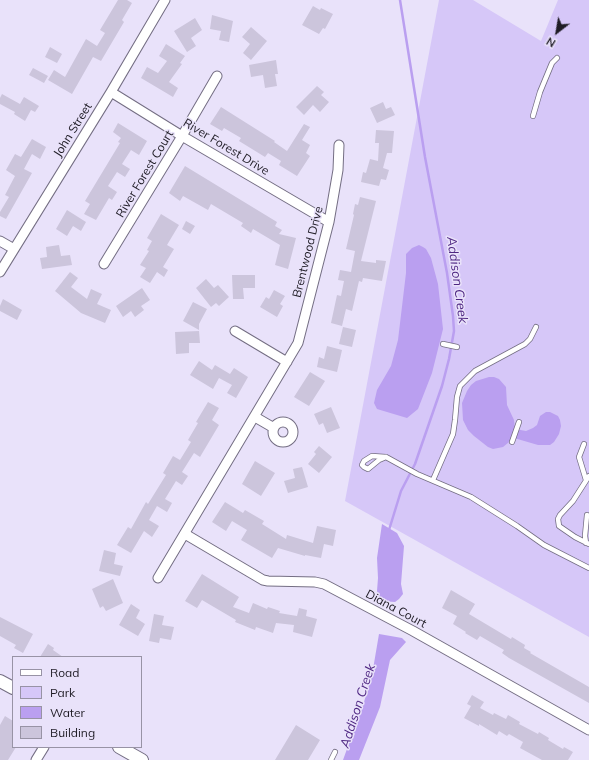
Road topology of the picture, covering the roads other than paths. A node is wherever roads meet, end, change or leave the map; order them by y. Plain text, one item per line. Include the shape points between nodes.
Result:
1 (165, 0) edge
2 (557, 58) dead end
3 (217, 76) dead end
4 (111, 92) junction
5 (533, 116) dead end
6 (182, 136) junction
7 (340, 145) dead end
8 (329, 222) junction
9 (0, 240) edge
10 (14, 249) junction
11 (104, 264) dead end
12 (0, 272) edge
13 (536, 327) dead end
14 (235, 331) dead end
15 (444, 344) dead end
16 (457, 347) dead end
17 (287, 362) junction
18 (255, 417) junction
19 (519, 422) dead end
20 (274, 428) dead end
21 (512, 442) dead end
22 (584, 444) dead end
23 (386, 457) junction
24 (587, 478) edge
25 (433, 480) junction
26 (587, 514) dead end
27 (185, 534) junction
28 (587, 543) edge
29 (589, 568) edge
30 (158, 578) dead end
31 (0, 681) edge
32 (12, 687) edge
33 (589, 730) edge
34 (43, 748) edge
35 (121, 748) edge
36 (335, 752) dead end
37 (36, 760) edge
38 (142, 760) edge
39 (331, 760) edge

1 - 4 street, John Street
2 - 5 lane via 540,92
3 - 6 street, River Forest Court
4 - 6 street, River Forest Drive
4 - 10 street, John Street
6 - 8 street, River Forest Drive
6 - 11 street, River Forest Court
7 - 8 street, Brentwood Drive
8 - 17 street, Brentwood Drive via 298,343
9 - 10 street
10 - 12 street, John Street
13 - 25 lane via 525,344 475,371 460,386 453,434
14 - 17 street
15 - 16 lane
17 - 18 street, Brentwood Drive
18 - 20 street
18 - 27 street, Brentwood Drive
19 - 21 lane
22 - 24 lane via 579,457
23 - 23 lane via 372,456 362,465 368,468
23 - 25 lane
24 - 28 lane via 558,519 559,526
25 - 29 lane via 488,506 544,545
26 - 28 lane
27 - 30 street, Brentwood Drive
27 - 33 street, Diana Court via 263,580 324,584
31 - 32 street
34 - 37 street
35 - 38 street
36 - 39 lane

